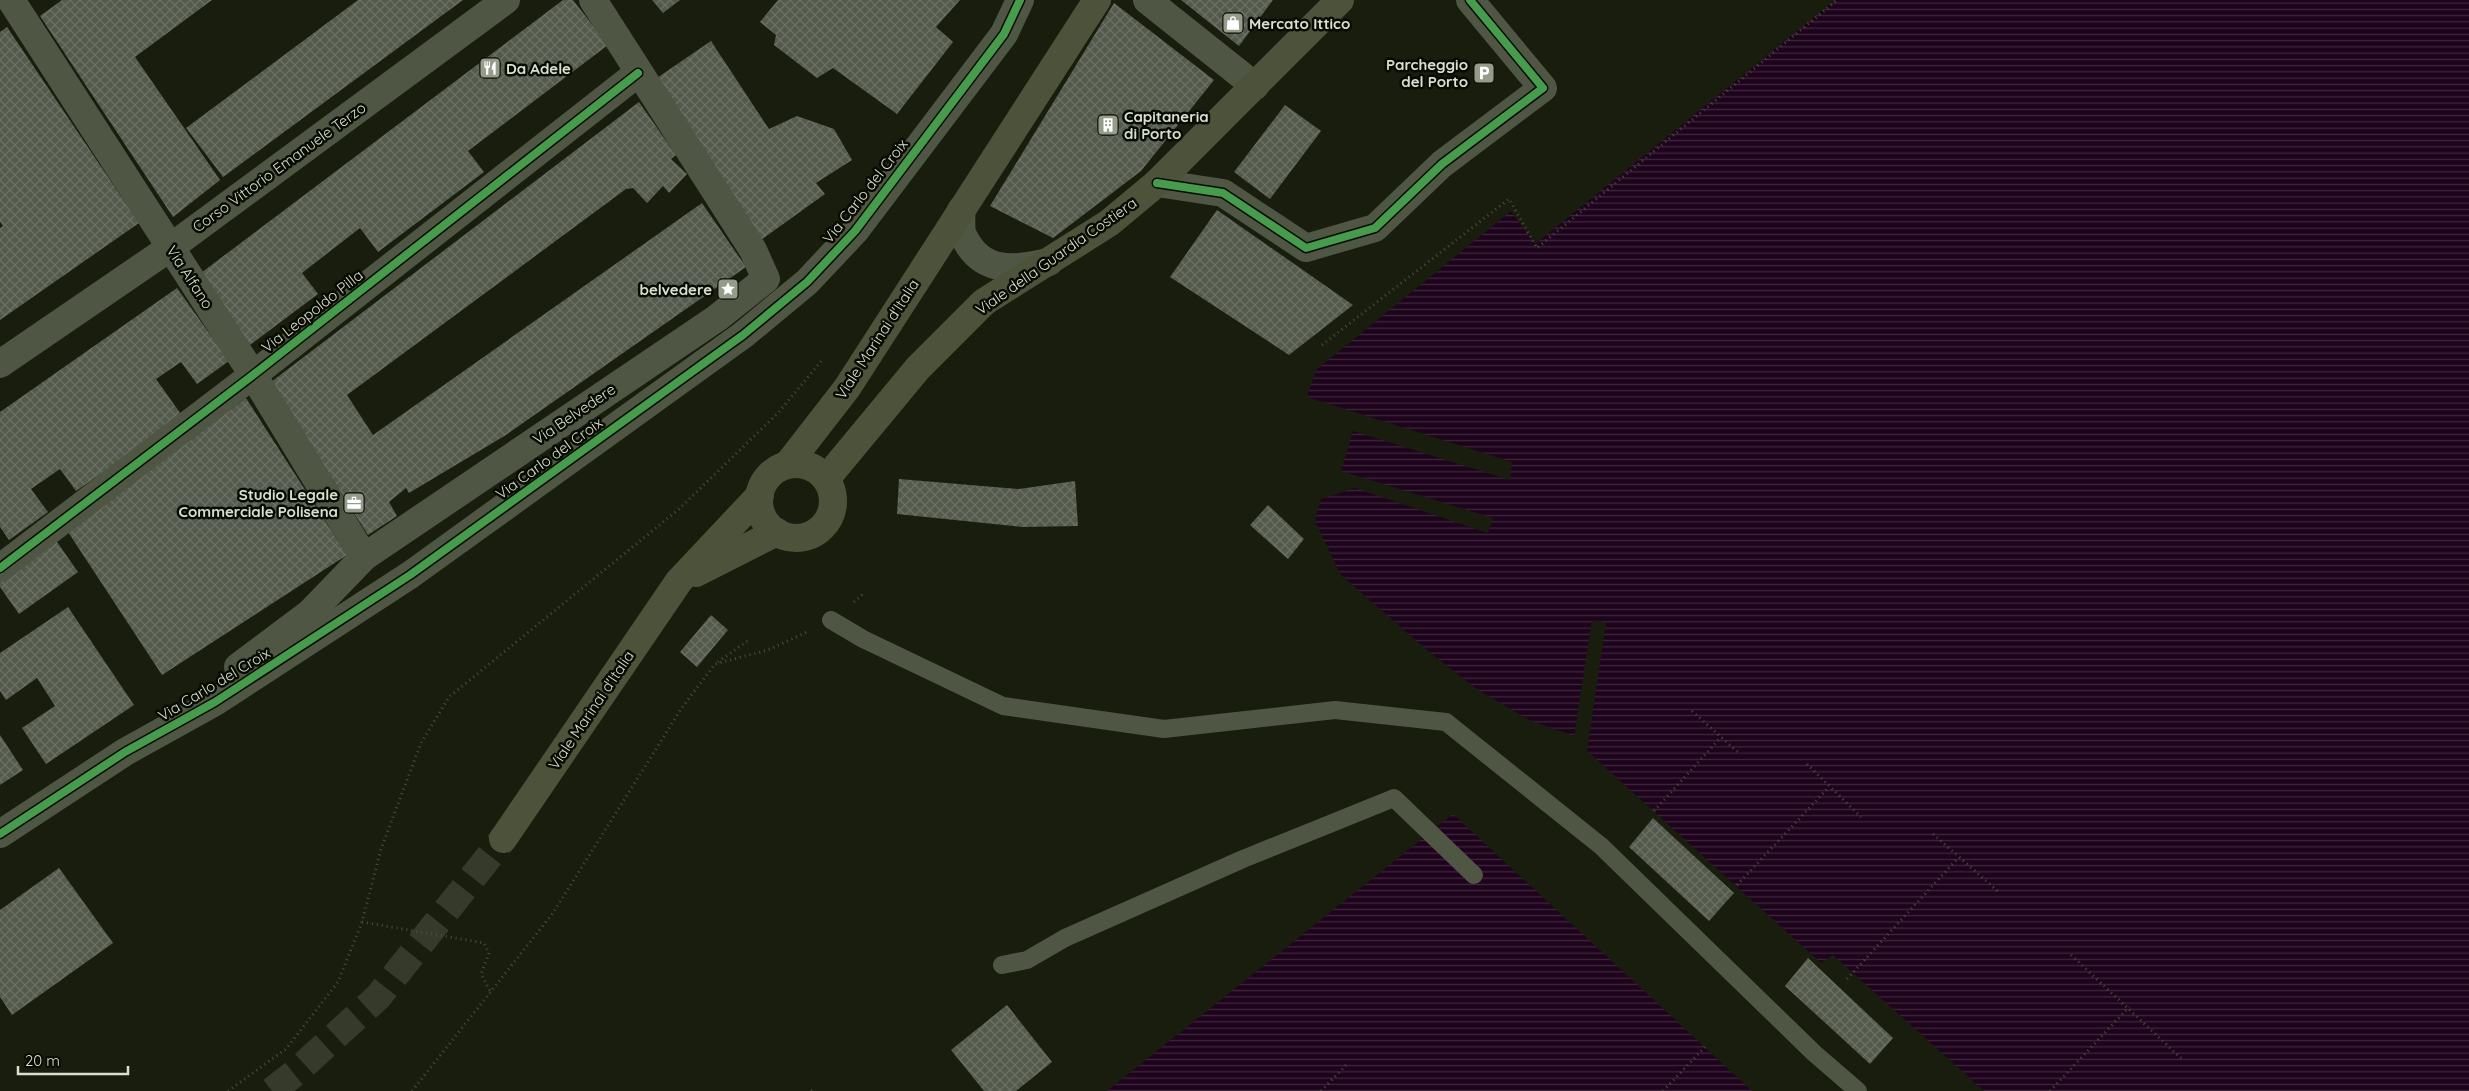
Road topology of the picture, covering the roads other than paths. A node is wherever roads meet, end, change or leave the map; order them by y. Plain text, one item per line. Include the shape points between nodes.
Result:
1 (11, 0) edge
2 (506, 0) edge
3 (593, 0) edge
4 (1020, 0) edge
5 (1097, 0) edge
6 (1147, 0) edge
7 (1340, 0) edge
8 (1470, 0) edge
9 (638, 73) junction
10 (1254, 86) junction
11 (1157, 183) junction
12 (961, 210) junction
13 (171, 247) junction
14 (1050, 262) junction
15 (0, 364) edge
16 (253, 375) junction
17 (788, 464) junction
18 (826, 479) junction
19 (760, 495) junction
20 (777, 532) junction
21 (364, 557) junction
22 (0, 568) edge
23 (679, 581) junction
24 (831, 620) road end
25 (125, 752) junction
26 (0, 834) edge
27 (503, 839) tunnel mouth
28 (1474, 875) dead end
29 (1002, 965) dead end
30 (1858, 1091) edge

1 - 13 street, Via Alfano
2 - 13 street, Corso Vittorio Emanuele Terzo
3 - 9 street, Via Belvedere
4 - 25 street, Via Carlo del Croix via 1004,34 855,231 800,288 743,335 410,575 216,702
5 - 12 main road, Viale Marinai d'Italia
6 - 10 street
7 - 10 main road, Viale della Guardia Costiera
8 - 11 street via 1543,88 1442,164 1375,228 1306,248 1223,193
9 - 16 street, Via Leopoldo Pilla
9 - 21 street, Via Belvedere via 753,250 766,279 717,318
10 - 11 main road, Viale della Guardia Costiera
11 - 14 main road, Viale della Guardia Costiera via 1109,223
12 - 14 street via 963,236 979,258 1002,268
12 - 17 main road, Viale Marinai d'Italia via 847,388
13 - 15 street, Corso Vittorio Emanuele Terzo
13 - 16 street, Via Alfano
14 - 18 main road, Viale della Guardia Costiera via 984,302 918,368
16 - 21 street, Via Alfano
16 - 22 street, Via Leopoldo Pilla
17 - 18 main road via 809,466
17 - 19 main road, Viale Marinai d'Italia via 769,476
18 - 20 main road via 834,500 833,510 822,528 796,538
19 - 20 main road via 762,517
19 - 23 main road, Viale Marinai d'Italia
20 - 23 main road, Viale Marinai d'Italia
21 - 25 street, Via Belvedere via 310,613
23 - 27 main road, Viale Marinai d'Italia
24 - 30 lane via 863,639 1002,706 1164,729 1335,710 1446,722 1601,846 1814,1053
25 - 26 street, Via Carlo del Croix
28 - 29 lane via 1394,798 1234,863 1065,938 1027,960

